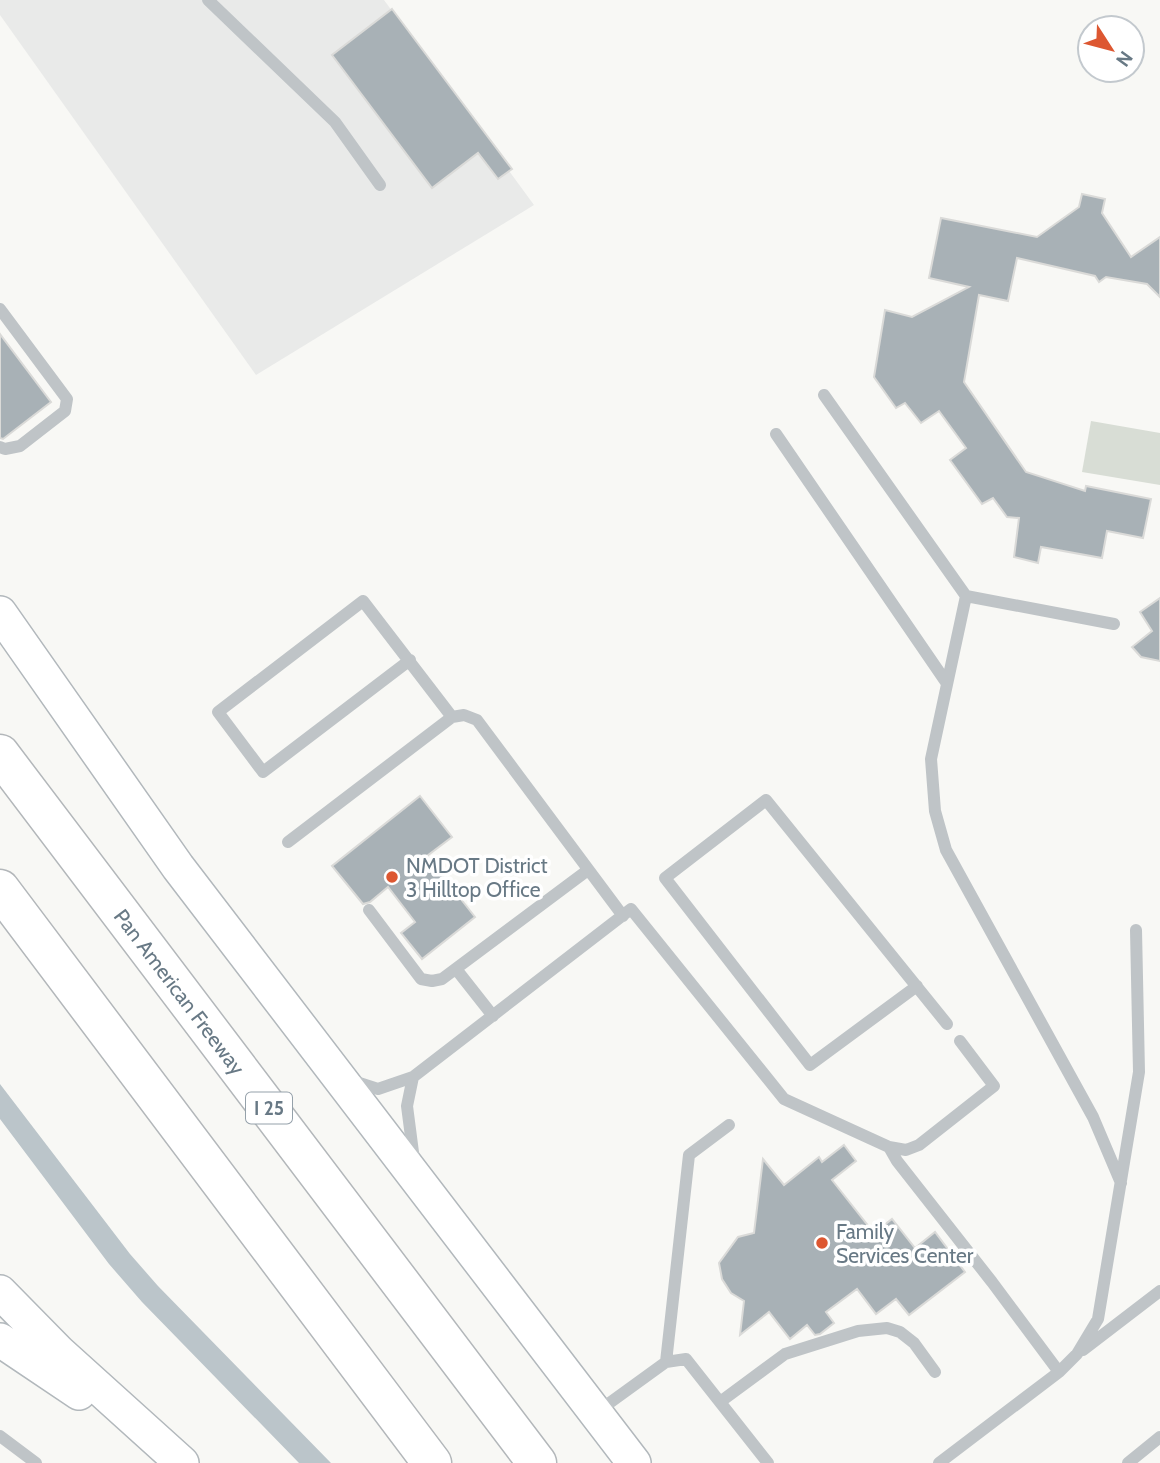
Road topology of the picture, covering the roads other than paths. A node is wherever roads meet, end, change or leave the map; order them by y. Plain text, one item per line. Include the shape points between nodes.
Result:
1 (208, 0) edge
2 (380, 185) dead end
3 (0, 309) edge
4 (824, 395) dead end
5 (776, 434) dead end
6 (0, 447) edge
7 (966, 596) junction
8 (0, 613) edge
9 (1114, 624) dead end
10 (410, 660) junction
11 (946, 682) junction
12 (452, 716) junction
13 (0, 754) edge
14 (288, 842) dead end
15 (589, 870) junction
16 (0, 890) edge
17 (369, 910) dead end
18 (623, 916) junction
19 (1136, 930) dead end
20 (456, 969) junction
21 (917, 986) junction
22 (492, 1016) junction
23 (947, 1024) dead end
24 (960, 1041) dead end
25 (337, 1076) junction
26 (413, 1077) junction
27 (729, 1125) dead end
28 (889, 1147) junction
29 (417, 1181) junction
30 (1121, 1183) junction
31 (1160, 1291) edge
32 (0, 1292) edge
33 (2, 1346) edge
34 (1077, 1354) junction
35 (666, 1362) junction
36 (935, 1372) dead end
37 (1059, 1372) junction
38 (720, 1402) junction
39 (597, 1412) junction
40 (0, 1436) edge
41 (1160, 1437) edge
42 (425, 1456) edge
43 (179, 1461) edge
44 (36, 1463) edge
45 (537, 1463) edge
46 (634, 1463) edge
47 (768, 1463) edge
48 (939, 1463) edge
49 (1128, 1463) edge

1 - 2 lane via 335,122
3 - 6 lane via 67,399 65,411 20,446
4 - 7 lane
5 - 11 lane
7 - 9 lane
7 - 11 lane
8 - 25 main road via 178,867
10 - 10 lane via 363,601 218,712 263,772
10 - 12 lane
11 - 30 lane via 931,760 935,811 946,850 1093,1117
12 - 14 lane
12 - 15 lane via 477,720
13 - 45 highway, Pan American Freeway / I 25
15 - 18 lane
15 - 20 lane
16 - 42 highway
17 - 20 lane via 421,979 442,979
18 - 22 lane
18 - 28 lane via 631,909 784,1099
19 - 30 lane via 1139,1072
20 - 22 lane
21 - 21 lane via 766,800 665,878 810,1065
21 - 23 lane
22 - 26 lane
24 - 28 lane via 994,1086 919,1145 906,1150
25 - 26 lane via 378,1089
25 - 29 main road
26 - 29 lane via 407,1106
27 - 35 lane via 689,1155
28 - 37 lane
29 - 39 main road
30 - 34 lane via 1098,1319
31 - 34 lane
32 - 43 main road
33 - 43 main road
34 - 37 lane
35 - 38 lane via 686,1359
35 - 39 lane
36 - 38 lane via 900,1332 887,1328 858,1331 785,1354
37 - 48 lane
38 - 47 lane
39 - 46 main road
40 - 44 lane
41 - 49 lane

